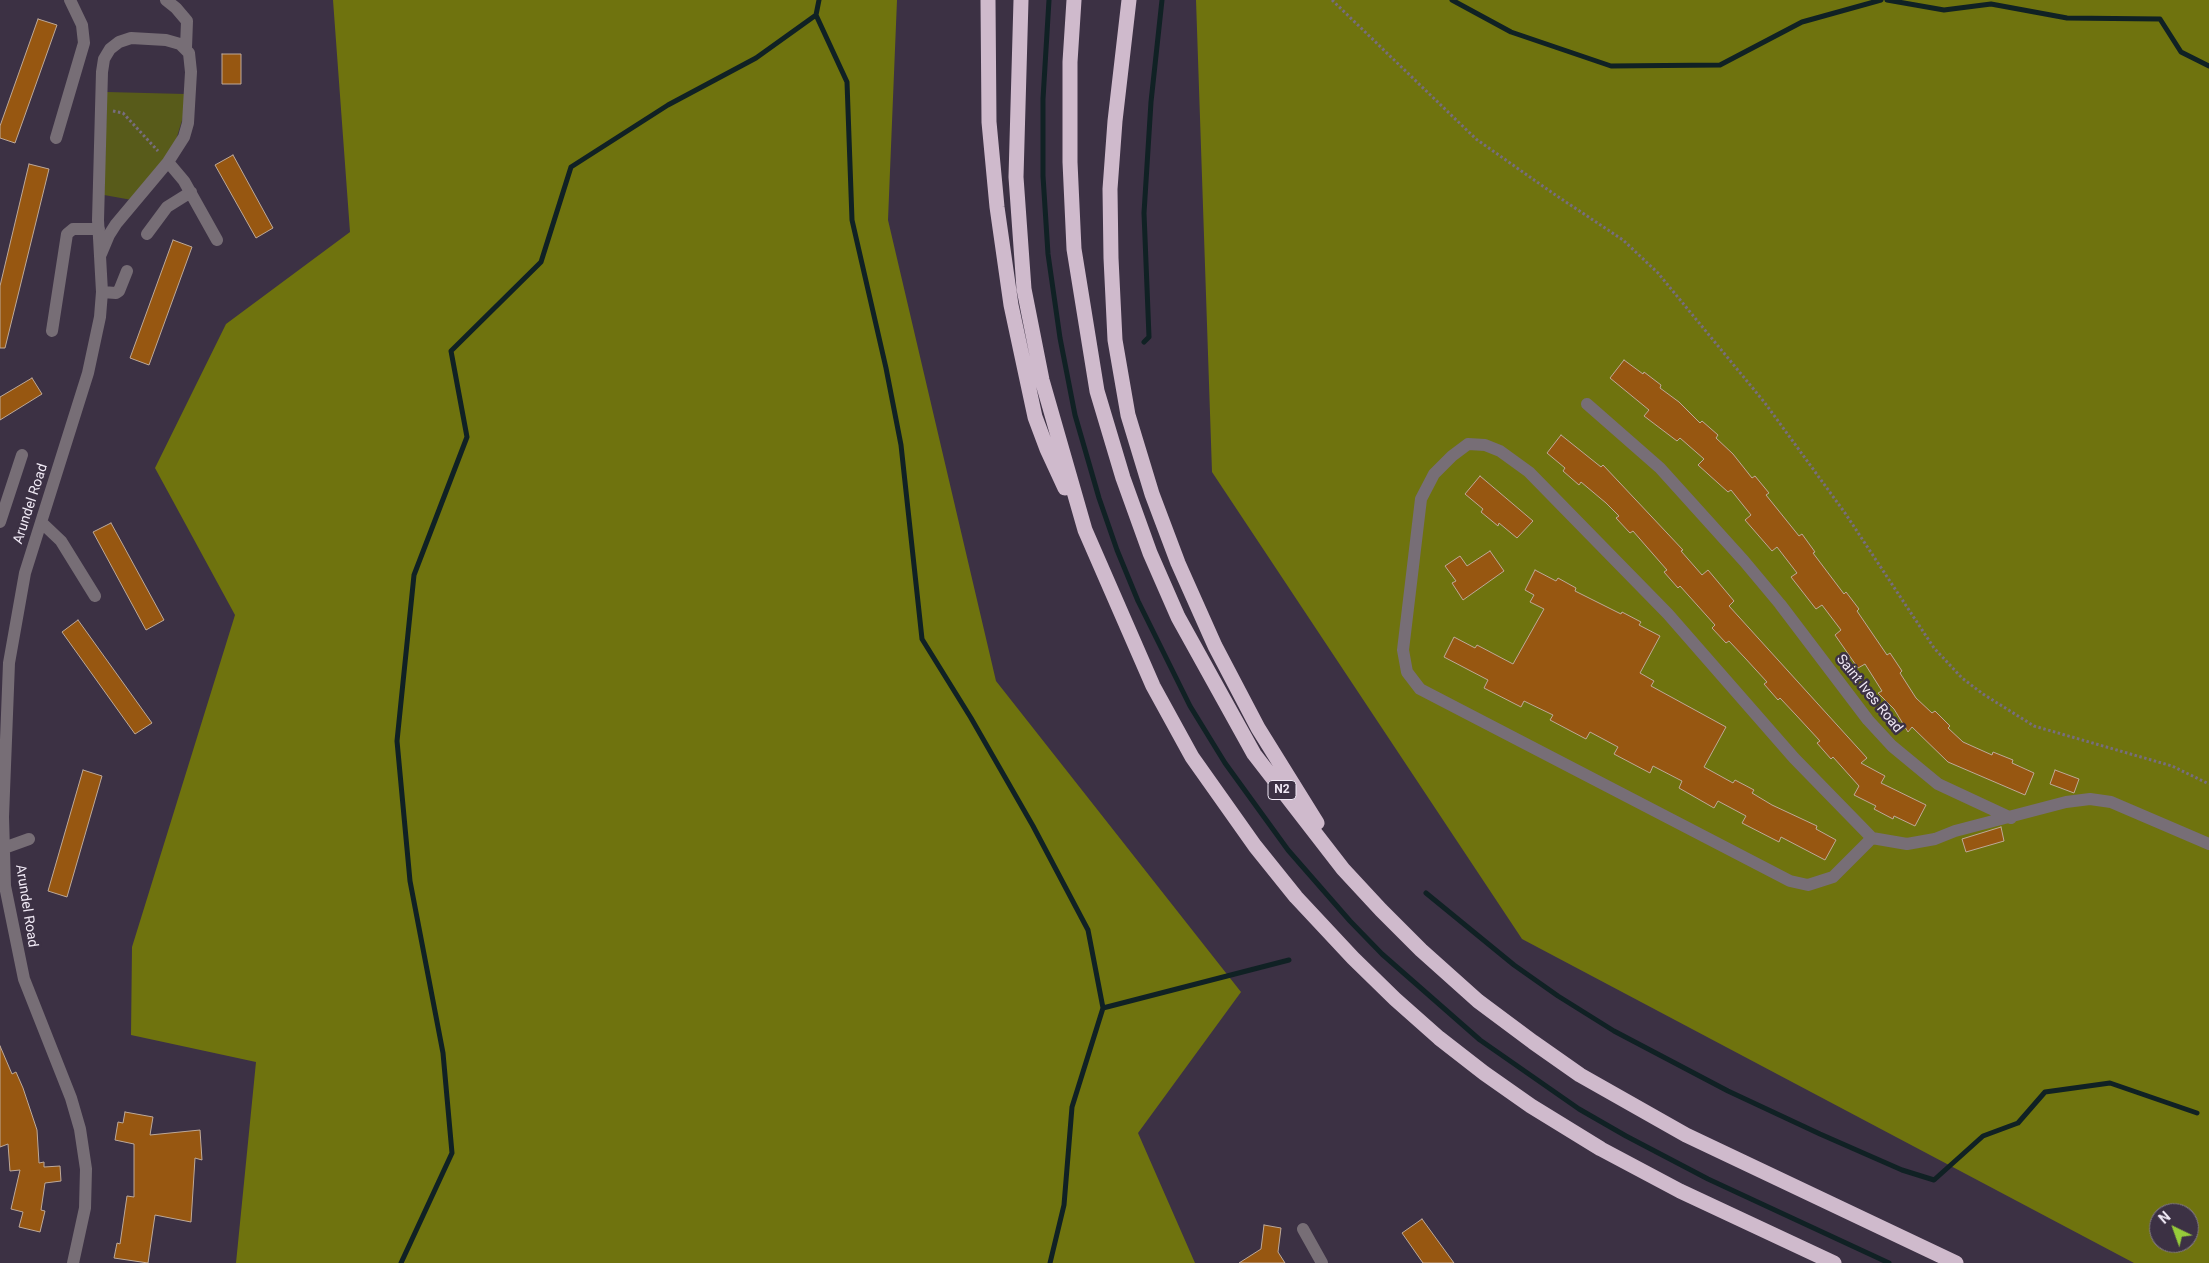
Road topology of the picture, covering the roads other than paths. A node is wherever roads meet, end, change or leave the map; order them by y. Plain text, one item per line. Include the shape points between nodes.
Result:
1 (70, 0) edge
2 (166, 0) edge
3 (988, 0) edge
4 (1021, 0) edge
5 (1074, 0) edge
6 (1129, 0) edge
7 (186, 48) junction
8 (83, 51) junction
9 (104, 59) junction
10 (56, 138) dead end
11 (168, 162) junction
12 (191, 192) junction
13 (99, 229) junction
14 (147, 234) dead end
15 (217, 240) dead end
16 (101, 254) junction
17 (127, 271) dead end
18 (102, 292) junction
19 (52, 331) dead end
20 (1586, 404) dead end
21 (22, 455) dead end
22 (0, 522) edge
23 (41, 522) junction
24 (1084, 530) junction
25 (95, 596) dead end
26 (5, 657) edge
27 (2011, 818) junction
28 (1872, 838) junction
29 (29, 839) dead end
30 (2209, 844) edge
31 (4, 848) junction
32 (1343, 869) junction
33 (1303, 1230) dead end
34 (73, 1263) edge
35 (1322, 1263) edge
36 (1834, 1263) edge
37 (1956, 1263) edge

1 - 8 street via 84,34
2 - 7 street, Arundel Road via 187,21
3 - 24 highway via 989,122 1011,305 1035,417
4 - 24 highway via 1016,177 1024,289 1042,380
5 - 32 highway, N2 via 1070,80 1074,249 1097,391 1123,478 1174,609 1213,683 1254,754
6 - 32 highway via 1110,189 1115,340 1128,415 1152,494 1215,646 1258,728 1297,787
7 - 9 street via 166,40 131,38 110,49
7 - 11 street, Arundel Road via 191,72 188,123 178,149
8 - 9 street
8 - 10 street
9 - 13 street, Arundel Road
11 - 12 street
11 - 16 street, Arundel Road via 116,224
12 - 14 street via 167,207
12 - 15 street
13 - 16 street, Arundel Road
13 - 19 street via 73,229 67,234
16 - 18 street, Arundel Road
17 - 18 street via 119,291
18 - 23 street, Arundel Road via 88,373
20 - 27 street, Saint Ives Road via 1660,468 1744,561 1892,746 1938,784
21 - 22 street
23 - 25 street via 61,541
23 - 26 street, Arundel Road
24 - 36 highway via 1153,686 1192,757 1255,846 1296,897 1353,958 1439,1038 1531,1106 1601,1149 1680,1191
26 - 31 street, Arundel Road
27 - 28 street via 1907,844
27 - 30 street via 2066,802 2090,799 2111,802
28 - 28 street via 1833,878 1808,884 1790,881 1420,689 1407,672 1403,650 1421,499 1434,474 1468,444 1485,445 1500,451 1529,472 1668,614 1794,758
29 - 31 street
31 - 34 street, Arundel Road via 5,886 24,979 80,1129 86,1169 85,1208
32 - 37 highway, N2 via 1421,950 1478,1001 1580,1075 1686,1135
33 - 35 street

